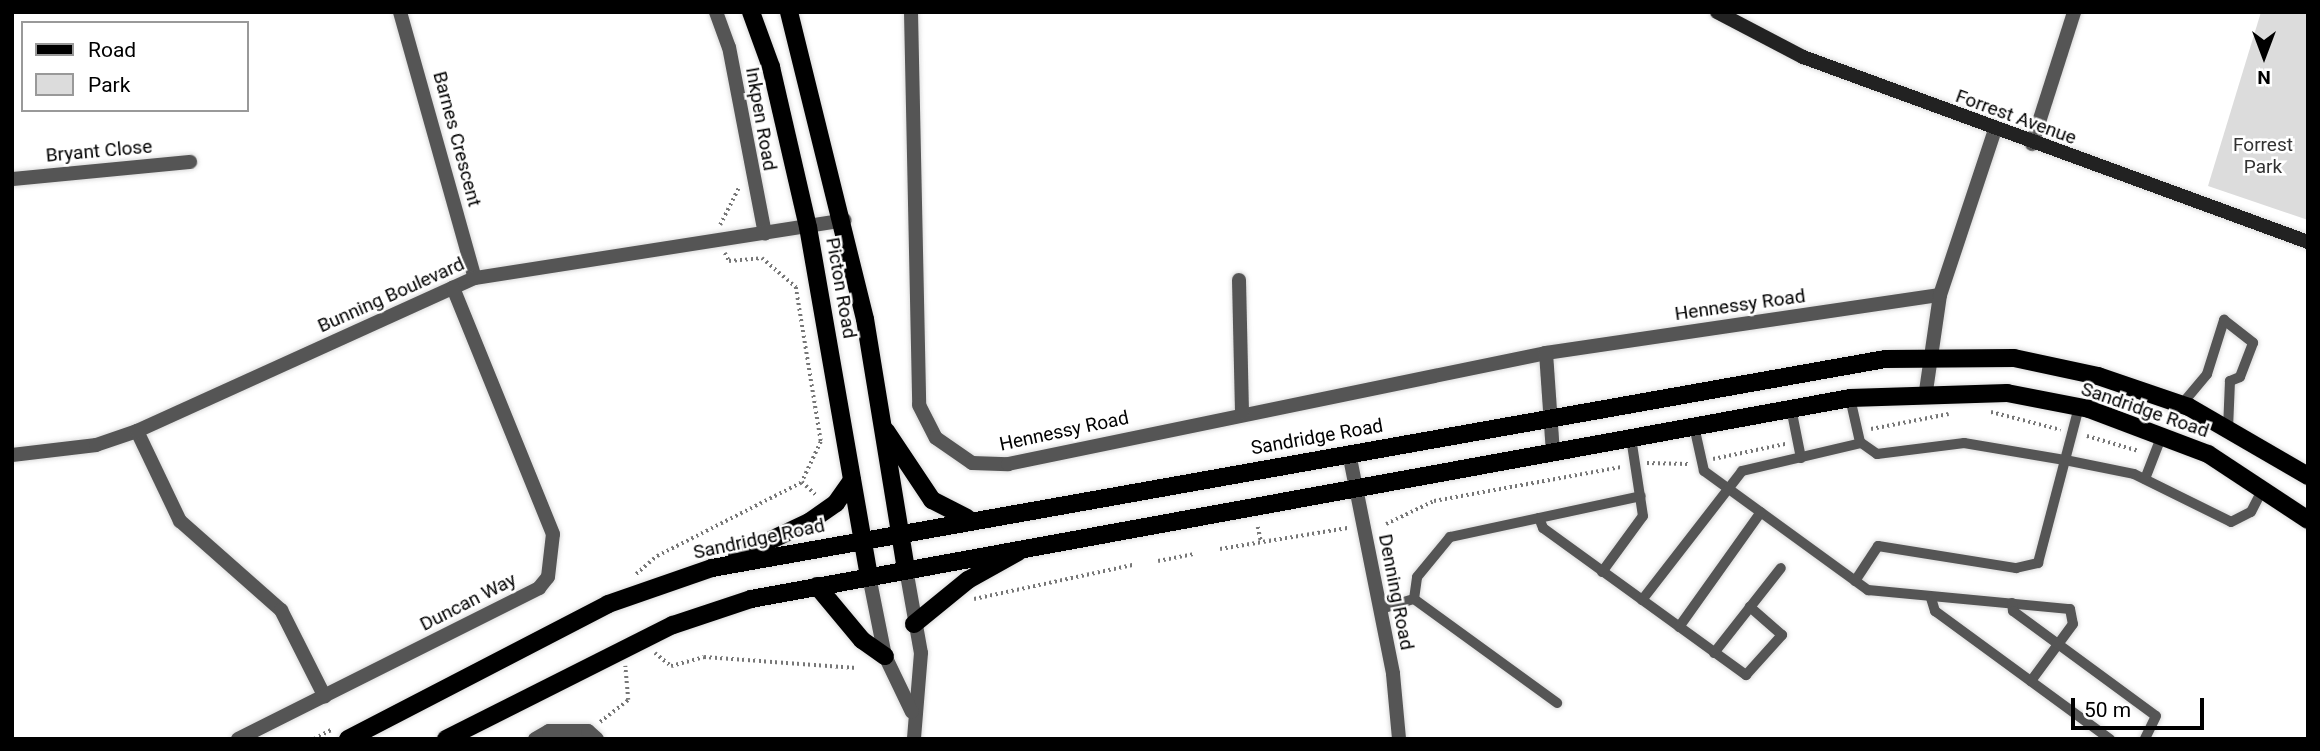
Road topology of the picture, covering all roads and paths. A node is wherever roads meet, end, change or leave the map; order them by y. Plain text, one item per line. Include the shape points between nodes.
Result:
1 (400, 12) edge
2 (716, 12) edge
3 (751, 12) edge
4 (789, 12) edge
5 (911, 12) edge
6 (1717, 12) edge
7 (2074, 12) edge
8 (1995, 130) junction
9 (2032, 144) junction
10 (190, 162) dead end
11 (737, 178) dead end
12 (12, 179) edge
13 (844, 220) junction
14 (720, 228) dead end
15 (808, 228) junction
16 (765, 234) junction
17 (2308, 242) edge
18 (725, 253) dead end
19 (475, 278) junction
20 (1239, 280) dead end
21 (453, 288) junction
22 (1940, 295) junction
23 (1546, 353) junction
24 (1929, 355) junction
25 (1926, 391) junction
26 (1850, 398) junction
27 (2182, 404) junction
28 (2079, 407) junction
29 (1791, 408) junction
30 (1979, 409) dead end
31 (1957, 412) dead end
32 (1242, 413) junction
33 (1549, 416) junction
34 (882, 425) junction
35 (1695, 426) junction
36 (2228, 428) junction
37 (1868, 430) dead end
38 (137, 431) junction
39 (2063, 431) dead end
40 (2162, 435) junction
41 (2087, 436) dead end
42 (1631, 438) junction
43 (1788, 443) dead end
44 (1861, 443) junction
45 (2139, 451) dead end
46 (1553, 452) junction
47 (1349, 453) junction
48 (12, 455) edge
49 (1801, 458) junction
50 (1711, 459) dead end
51 (2065, 460) junction
52 (1647, 463) dead end
53 (1690, 463) dead end
54 (1622, 467) dead end
55 (2308, 476) edge
56 (2145, 479) junction
57 (852, 480) junction
58 (802, 482) junction
59 (1724, 485) junction
60 (2264, 487) junction
61 (1356, 489) junction
62 (1641, 496) junction
63 (824, 500) dead end
64 (1761, 512) junction
65 (1538, 518) junction
66 (971, 519) junction
67 (2308, 520) edge
68 (1386, 524) dead end
69 (1258, 527) dead end
70 (1347, 528) dead end
71 (900, 531) junction
72 (862, 538) junction
73 (1261, 541) junction
74 (1023, 548) junction
75 (1220, 549) dead end
76 (1193, 554) dead end
77 (1158, 561) dead end
78 (1133, 565) dead end
79 (712, 568) junction
80 (1780, 568) dead end
81 (906, 569) junction
82 (1602, 572) junction
83 (869, 576) junction
84 (627, 579) dead end
85 (1855, 581) junction
86 (817, 586) junction
87 (1931, 598) junction
88 (1414, 599) junction
89 (969, 600) dead end
90 (1642, 600) junction
91 (2012, 603) junction
92 (1750, 607) junction
93 (1381, 609) junction
94 (914, 624) junction
95 (1679, 628) junction
96 (2059, 644) junction
97 (1714, 653) junction
98 (645, 656) dead end
99 (885, 656) junction
100 (635, 661) dead end
101 (857, 668) dead end
102 (2031, 681) junction
103 (325, 697) junction
104 (1557, 703) dead end
105 (913, 713) junction
106 (592, 735) edge
107 (238, 739) edge
108 (348, 739) edge
109 (446, 739) edge
110 (535, 739) edge
111 (914, 739) edge
112 (1399, 739) edge
113 (2110, 739) edge
114 (2145, 739) edge

1 - 19 street, Barnes Crescent
2 - 16 street, Inkpen Road via 729,47
3 - 15 main road, Picton Road via 771,67
4 - 13 main road, Picton Road
5 - 32 street, Hennessy Road via 918,393 936,438 972,463 996,465
6 - 8 main road, Forrest Avenue via 1803,57
7 - 9 street
8 - 9 main road, Forrest Avenue
8 - 22 street
9 - 17 main road, Forrest Avenue
10 - 12 street, Bryant Close
11 - 14 path via 738,197
13 - 15 street, Bunning Boulevard
13 - 34 main road, Picton Road
15 - 16 street, Bunning Boulevard
15 - 57 main road, Picton Road
16 - 19 street, Bunning Boulevard
18 - 58 path via 729,261 762,258 796,287 821,442
19 - 21 street, Bunning Boulevard
20 - 32 street
21 - 38 street, Bunning Boulevard
21 - 103 street, Duncan Way via 553,534 553,565 539,588
22 - 23 street, Hennessy Road
22 - 24 street
23 - 32 street, Hennessy Road
23 - 33 street
24 - 25 street
24 - 27 main road, Sandridge Road via 2014,358 2098,376
24 - 33 main road, Sandridge Road
25 - 26 main road, Sandridge Road
25 - 28 main road, Sandridge Road via 2007,393
26 - 29 main road, Sandridge Road
26 - 44 lane
27 - 36 main road, Sandridge Road
27 - 36 lane via 2207,374 2224,320 2253,343 2240,377 2230,381
28 - 40 main road, Sandridge Road
28 - 51 lane
29 - 35 main road, Sandridge Road
29 - 49 lane
30 - 39 path
31 - 37 path
33 - 46 street
33 - 47 main road, Sandridge Road
34 - 66 main road via 932,500
34 - 71 main road, Picton Road
35 - 42 main road, Sandridge Road
35 - 59 lane via 1702,468
36 - 55 main road, Sandridge Road
38 - 48 street, Bunning Boulevard via 96,445
38 - 103 street via 180,521 281,610
40 - 56 lane
40 - 60 main road, Sandridge Road
41 - 45 path
42 - 46 main road, Sandridge Road
42 - 62 lane
43 - 50 path
44 - 49 lane
44 - 51 lane via 1885,455 1964,443
46 - 61 main road, Sandridge Road
47 - 61 street, Denning Road
47 - 66 main road, Sandridge Road
49 - 59 lane via 1745,469
51 - 56 lane
51 - 85 lane via 2043,555 2034,566 1878,546
52 - 53 path
54 - 68 path via 1434,501
56 - 60 lane via 2231,522 2251,512
57 - 72 main road, Picton Road
57 - 79 main road via 836,503 809,522
58 - 63 path
58 - 84 path via 657,556
59 - 64 lane
59 - 90 lane
60 - 67 main road, Sandridge Road
61 - 74 main road, Sandridge Road
61 - 93 street, Denning Road
62 - 65 lane
62 - 82 lane via 1642,520
64 - 85 lane
64 - 95 lane
65 - 82 lane via 1541,527
65 - 88 lane via 1446,538 1417,577
66 - 71 main road, Sandridge Road
69 - 73 path
70 - 73 path
71 - 72 main road, Sandridge Road
71 - 81 main road, Picton Road
72 - 79 main road, Sandridge Road
72 - 83 main road, Picton Road
73 - 75 path
74 - 81 main road, Sandridge Road
74 - 94 main road via 968,580
76 - 77 path
78 - 89 path
79 - 108 main road, Sandridge Road via 608,604
80 - 92 lane
81 - 83 main road, Sandridge Road
81 - 94 street
82 - 90 lane
83 - 86 main road, Sandridge Road
83 - 99 street
85 - 87 lane via 1882,596
86 - 99 main road via 862,640
86 - 109 main road, Sandridge Road via 673,625
87 - 91 lane
87 - 102 lane via 1935,611
88 - 93 lane
88 - 104 lane
90 - 95 lane
91 - 96 lane
91 - 96 lane via 2070,609 2075,619
92 - 97 lane
92 - 97 lane via 1780,629 1780,640 1751,674
93 - 112 street, Denning Road
94 - 105 street via 920,653
95 - 97 lane
96 - 102 lane
96 - 114 lane via 2157,716
98 - 101 path via 654,649 657,660 671,666 704,657
99 - 105 street
100 - 106 path via 625,665 628,700
102 - 113 lane
103 - 107 street, Duncan Way
105 - 111 street
106 - 110 street via 549,732

